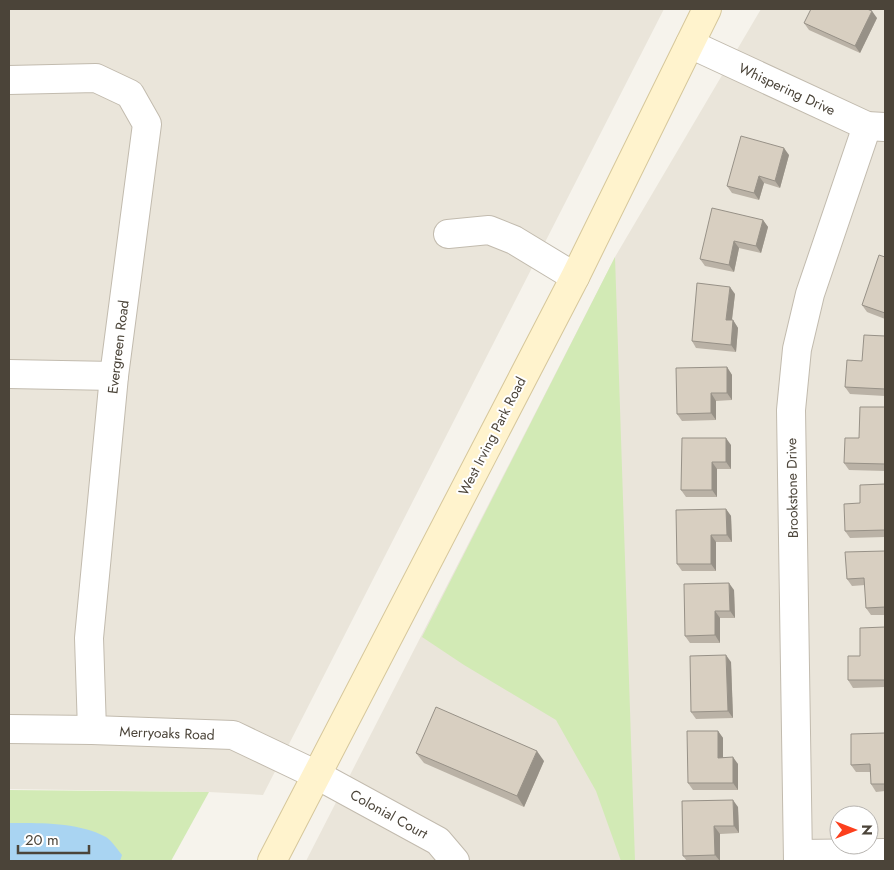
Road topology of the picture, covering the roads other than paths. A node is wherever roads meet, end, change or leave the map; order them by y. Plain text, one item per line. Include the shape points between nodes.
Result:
1 (708, 9) edge
2 (690, 44) junction
3 (9, 80) edge
4 (876, 127) edge
5 (448, 234) dead end
6 (575, 277) junction
7 (9, 374) edge
8 (114, 376) junction
9 (9, 729) edge
10 (92, 730) junction
11 (317, 775) junction
12 (885, 853) edge
13 (798, 858) edge
14 (272, 861) edge
15 (455, 861) edge

1 - 2 main road, West Irving Park Road
2 - 4 street, Whispering Drive
2 - 6 main road, West Irving Park Road
3 - 8 street, Evergreen Road via 96,78 130,94 147,124
4 - 13 street, Brookstone Drive via 810,294 797,349 791,410
5 - 6 street via 489,230 514,240
6 - 11 main road, West Irving Park Road
7 - 8 street
8 - 10 street, Evergreen Road via 89,638
9 - 10 street, Merryoaks Road
10 - 11 street, Merryoaks Road via 233,735
11 - 14 main road, West Irving Park Road
11 - 15 street, Colonial Court via 438,841
12 - 13 street

